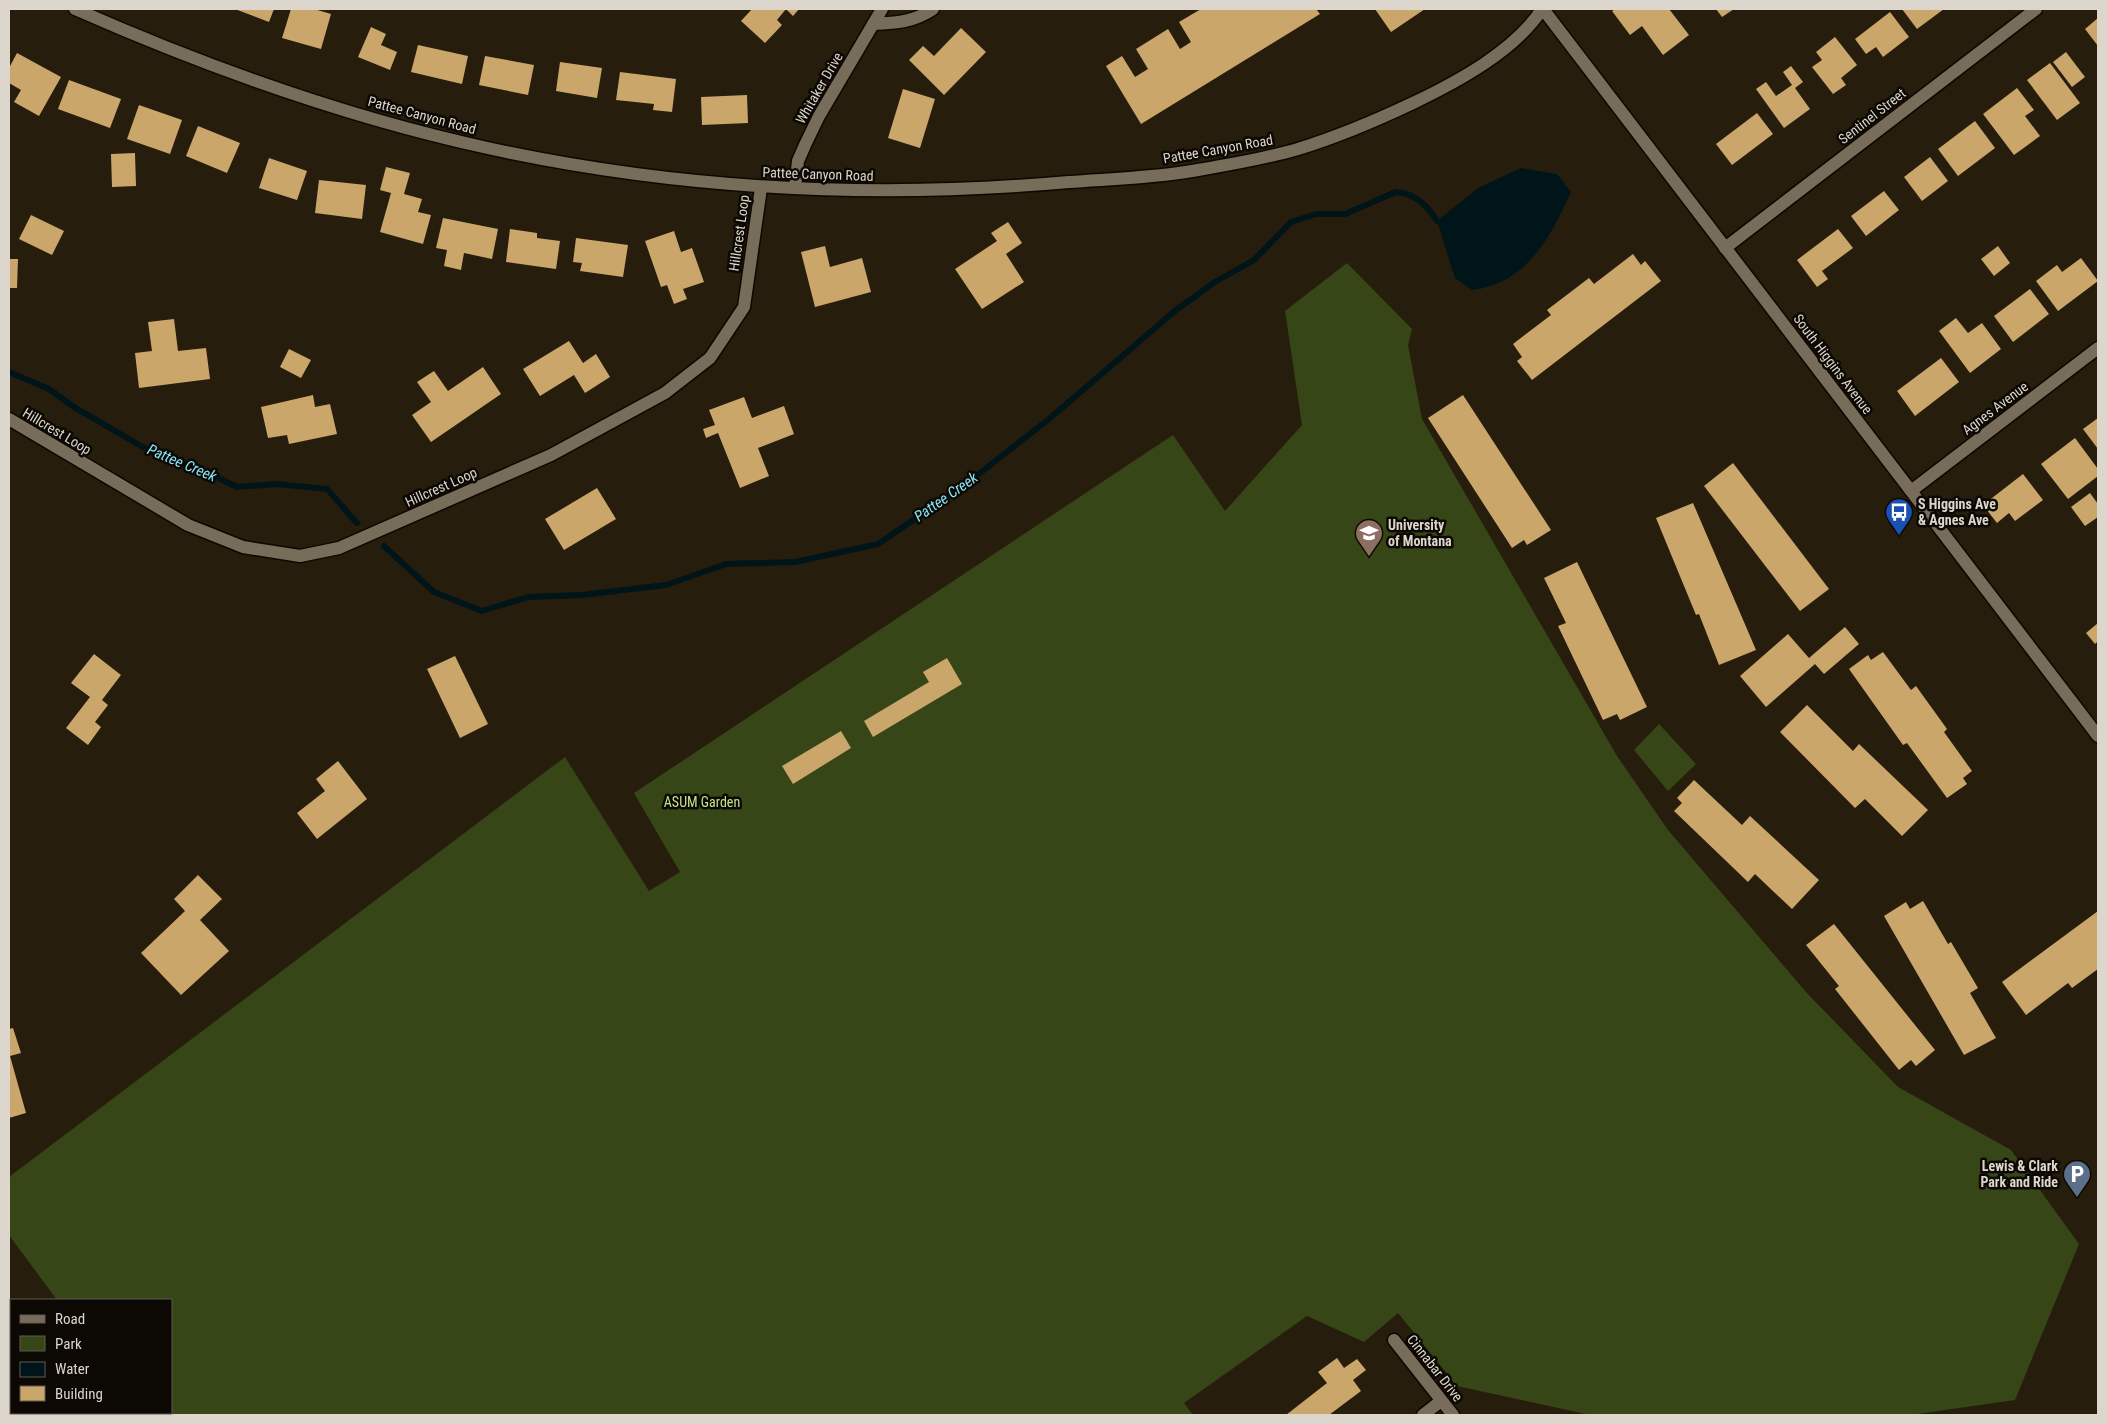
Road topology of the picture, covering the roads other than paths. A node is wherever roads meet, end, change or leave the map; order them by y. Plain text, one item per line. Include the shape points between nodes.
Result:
1 (75, 9) edge
2 (882, 9) edge
3 (933, 9) edge
4 (1543, 9) edge
5 (2036, 9) edge
6 (873, 24) junction
7 (760, 188) junction
8 (795, 188) junction
9 (1725, 248) junction
10 (2098, 348) edge
11 (9, 419) edge
12 (1911, 491) junction
13 (2097, 732) edge
14 (1394, 1340) dead end
15 (1442, 1401) junction
16 (1423, 1415) edge
17 (1453, 1415) edge

1 - 7 street, Pattee Canyon Road via 228,71 406,127 491,149 586,167
2 - 6 street, Whitaker Drive
3 - 6 street via 901,23
4 - 8 street, Pattee Canyon Road via 1522,33 1472,71 1439,91 1374,121 1296,150 1188,172 1006,188 900,192
4 - 9 street, South Higgins Avenue
5 - 9 street, Sentinel Street
6 - 8 street, Whitaker Drive via 805,144 798,161
7 - 8 street, Pattee Canyon Road
7 - 11 street, Hillcrest Loop via 744,308 710,358 665,393 551,455 339,548 300,556 242,547 188,525
9 - 12 street, South Higgins Avenue
10 - 12 street, Agnes Avenue
12 - 13 street, South Higgins Avenue
14 - 15 street, Cinnabar Drive
15 - 16 street
15 - 17 street, Cinnabar Drive

